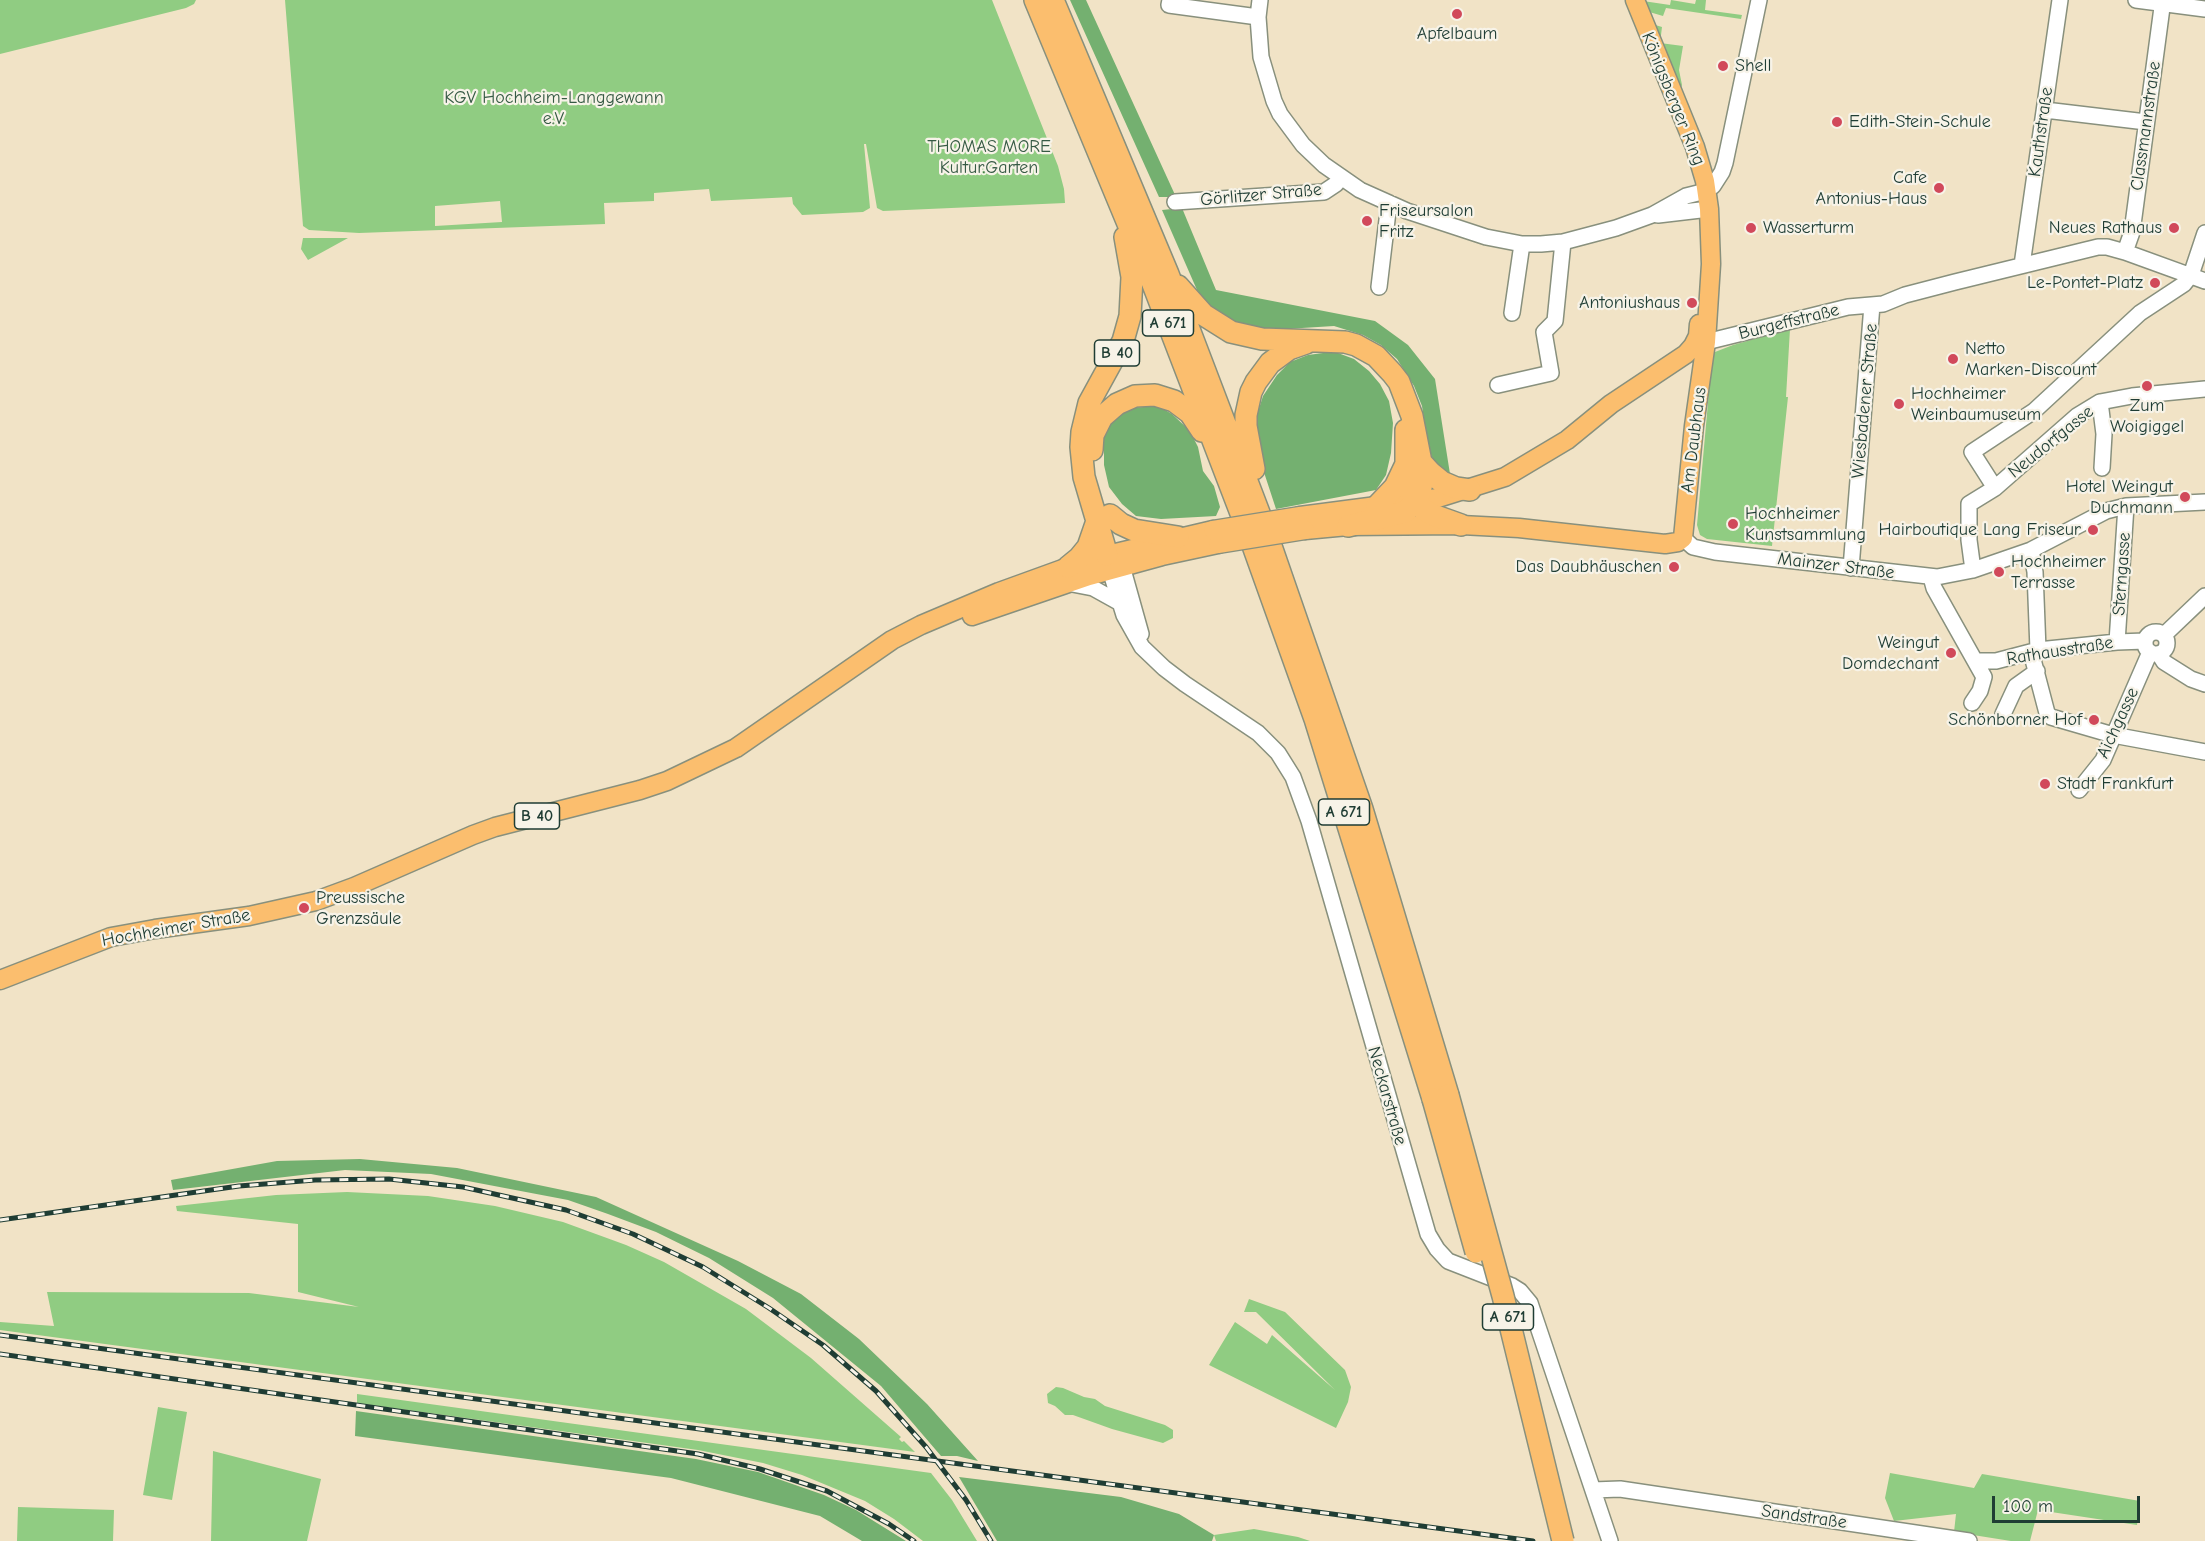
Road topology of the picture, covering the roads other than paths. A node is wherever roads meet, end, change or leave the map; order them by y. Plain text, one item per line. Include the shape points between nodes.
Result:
1 (1035, 0) edge
2 (1053, 0) edge
3 (1260, 0) edge
4 (1624, 0) edge
5 (1635, 0) edge
6 (1760, 0) edge
7 (2060, 0) edge
8 (2136, 0) edge
9 (1169, 2) edge
10 (2163, 2) edge
11 (2205, 9) edge
12 (1258, 17) junction
13 (2045, 110) junction
14 (2146, 122) junction
15 (1341, 177) junction
16 (1111, 178) junction
17 (1702, 201) junction
18 (1175, 202) dead end
19 (1389, 203) junction
20 (2205, 233) edge
21 (1563, 242) junction
22 (1522, 244) junction
23 (2125, 252) junction
24 (2022, 265) junction
25 (1168, 274) junction
26 (2198, 278) edge
27 (1379, 287) dead end
28 (1872, 305) junction
29 (1512, 313) dead end
30 (1702, 339) junction
31 (1322, 340) junction
32 (1672, 363) junction
33 (1700, 384) junction
34 (1498, 385) dead end
35 (2205, 389) edge
36 (2100, 402) junction
37 (1414, 463) junction
38 (1223, 468) junction
39 (2102, 468) dead end
40 (1995, 488) junction
41 (1470, 490) junction
42 (1416, 501) junction
43 (2205, 502) edge
44 (1377, 506) junction
45 (2126, 506) junction
46 (1103, 518) junction
47 (1303, 523) junction
48 (1461, 525) junction
49 (1264, 526) junction
50 (1348, 526) junction
51 (1178, 537) junction
52 (1215, 537) junction
53 (1683, 538) junction
54 (2031, 550) junction
55 (1115, 561) junction
56 (1851, 568) junction
57 (1973, 570) junction
58 (1067, 575) junction
59 (1931, 577) junction
60 (2205, 596) edge
61 (1120, 603) junction
62 (2117, 642) junction
63 (2151, 649) junction
64 (2034, 651) junction
65 (1151, 655) junction
66 (1975, 661) junction
67 (2037, 671) junction
68 (2205, 684) edge
69 (1972, 703) dead end
70 (2003, 714) dead end
71 (2113, 735) junction
72 (2205, 752) edge
73 (2079, 790) dead end
74 (0, 980) edge
75 (1441, 1097) junction
76 (1595, 1497) junction
77 (1549, 1541) edge
78 (1563, 1541) edge
79 (1610, 1541) edge
80 (1969, 1541) edge

1 - 16 highway, A 671
2 - 25 highway, A 671
3 - 12 street
4 - 17 main road, Königsberger Ring
5 - 17 main road, Königsberger Ring via 1695,147
6 - 17 street via 1725,163
7 - 13 street, Kauthstraße
8 - 10 street
9 - 12 street
10 - 11 street
10 - 14 street, Classmannstraße
12 - 15 street via 1261,57 1280,114 1303,145
13 - 14 street
13 - 24 street, Kauthstraße
14 - 23 street, Classmannstraße via 2132,232
15 - 18 street, Görlitzer Straße via 1323,192
15 - 19 street
16 - 38 highway, A 671
16 - 46 highway, B 40 via 1133,290 1123,341 1089,403 1082,432 1083,470
17 - 21 street
17 - 30 main road, Königsberger Ring
19 - 22 street via 1451,227
19 - 27 street
20 - 26 street
21 - 22 street
21 - 34 street via 1555,321 1544,332 1551,373
22 - 29 street
23 - 24 street, Burgeffstraße via 2098,247
23 - 26 street, Burgeffstraße
24 - 28 street, Burgeffstraße
25 - 31 highway via 1204,315 1231,332 1262,339
25 - 49 highway, A 671
26 - 40 street via 2140,313 2034,411 1972,452
28 - 30 street, Burgeffstraße
28 - 56 street, Wiesbadener Straße
30 - 32 main road
30 - 33 main road, Am Daubhaus
31 - 37 highway via 1345,342 1366,350 1392,373 1412,416
31 - 49 highway via 1299,345 1279,356 1262,372 1251,392 1246,426
32 - 33 main road via 1692,366 1698,372
32 - 41 main road via 1538,459
33 - 53 main road, Am Daubhaus
35 - 36 street, Neudorfgasse
36 - 39 street via 2104,434
36 - 40 street, Neudorfgasse via 2077,416
37 - 41 highway via 1442,482
37 - 42 highway via 1411,491
37 - 44 highway
38 - 46 highway via 1183,406 1155,395 1126,399 1102,417 1093,435
38 - 75 highway, A 671 via 1315,719
40 - 57 street, Neudorfgasse via 1969,504
41 - 42 main road
42 - 44 main road, B 40
42 - 48 highway via 1433,515
42 - 50 highway via 1405,512
43 - 45 street, Mainzer Straße
44 - 47 main road, B 40
45 - 54 street, Mainzer Straße via 2098,515
45 - 62 street, Sterngasse
46 - 51 highway via 1134,530
46 - 55 highway
46 - 58 highway, B 40
47 - 50 main road, B 40
47 - 52 main road, B 40, bridge
48 - 50 main road
48 - 53 main road via 1665,544
49 - 75 highway, A 671 via 1365,820
51 - 52 main road, B 40
51 - 55 main road, B 40
52 - 55 main road, B 40
53 - 56 street, Mainzer Straße via 1693,548
54 - 57 street, Mainzer Straße
54 - 64 street via 2035,572
55 - 58 main road, B 40
55 - 61 street, Neckarstraße
55 - 65 street, Neckarstraße
56 - 59 street, Mainzer Straße
57 - 59 street, Mainzer Straße
58 - 61 street
58 - 74 main road, Hochheimer Straße / B 40 via 999,592 921,625 892,640 736,748 667,781 495,827 316,901 249,916 111,937
59 - 66 street, Rathausstraße
60 - 63 street, Rathausstraße via 2164,635 2154,632 2148,636
61 - 65 street, Neckarstraße via 1135,637
62 - 63 street, Rathausstraße
62 - 64 street, Rathausstraße
63 - 68 street via 2164,662
63 - 71 street, Aichgasse
64 - 66 street, Rathausstraße via 1996,661
64 - 67 street
65 - 76 street, Neckarstraße via 1204,698 1258,733 1278,753 1293,777 1310,821 1428,1234 1448,1261 1512,1286 1530,1303
66 - 69 street, Rathausstraße via 1984,677
67 - 70 street via 2016,686
67 - 71 street via 2048,716
71 - 72 street
71 - 73 street, Aichgasse via 2103,760
75 - 77 highway, A 671, bridge
75 - 78 highway, A 671, bridge via 1503,1296
76 - 79 street, Neckarstraße
76 - 80 street, Sandstraße via 1640,1493

